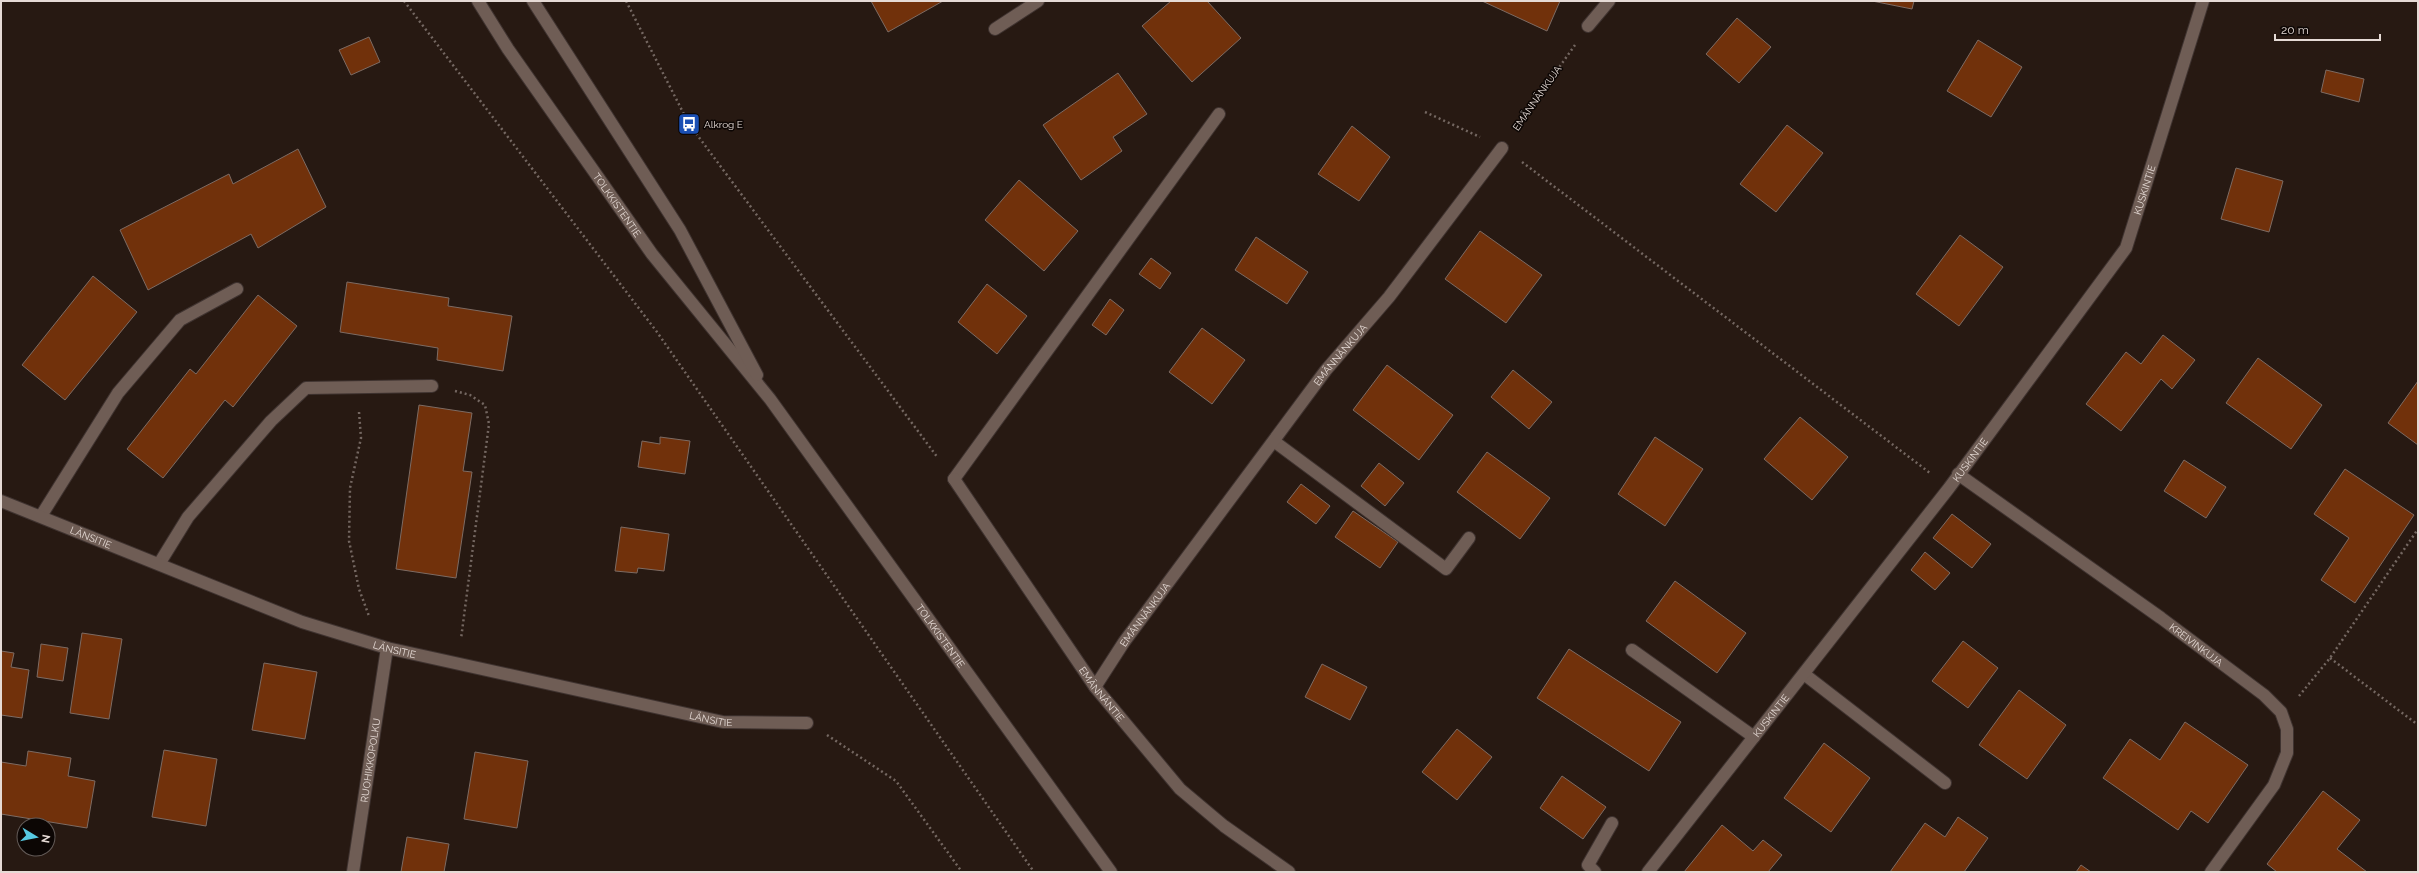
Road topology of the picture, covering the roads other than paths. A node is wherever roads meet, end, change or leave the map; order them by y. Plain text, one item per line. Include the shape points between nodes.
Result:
1 (478, 1) edge
2 (533, 1) edge
3 (1038, 1) edge
4 (1609, 1) edge
5 (2204, 1) edge
6 (1588, 26) road end
7 (995, 29) dead end
8 (1219, 114) dead end
9 (1502, 148) road end
10 (237, 289) dead end
11 (432, 386) road end
12 (770, 399) junction
13 (1275, 442) junction
14 (1958, 474) junction
15 (1, 501) edge
16 (41, 516) junction
17 (1469, 538) dead end
18 (159, 564) junction
19 (387, 648) junction
20 (1632, 650) dead end
21 (1804, 674) junction
22 (1095, 687) junction
23 (807, 723) road end
24 (1754, 737) junction
25 (1945, 783) dead end
26 (1612, 823) dead end
27 (353, 872) edge
28 (1111, 872) edge
29 (1289, 872) edge
30 (1595, 872) edge
31 (1648, 872) edge
32 (2211, 872) edge

1 - 12 street, TOLKKISTENTIE via 652,254
2 - 12 street, TOLKKISTENTIE via 680,230
3 - 7 street
4 - 6 street
5 - 14 street, KUSKINTIE via 2126,248
8 - 22 street, EMÄNNÄNTIE via 954,479
9 - 13 street, EMÄNNÄNKUJA via 1389,297 1326,370
10 - 16 street via 180,320 118,393
11 - 18 street via 306,388 271,421 193,511
12 - 28 street, TOLKKISTENTIE
13 - 17 street via 1446,569
13 - 22 street, EMÄNNÄNKUJA via 1124,642
14 - 21 street, KUSKINTIE
14 - 32 street, KREIVINKUJA via 2168,623 2264,695 2281,712 2287,729 2287,753 2274,785
15 - 16 street, LÄNSITIE
16 - 18 street, LÄNSITIE
18 - 19 street, LÄNSITIE via 302,622
19 - 23 street, LÄNSITIE via 723,722
19 - 27 street, RUOHIKKOPOLKU
20 - 24 street
21 - 24 street, KUSKINTIE
21 - 25 street
22 - 29 street, EMÄNNÄNTIE via 1180,789 1224,826
24 - 31 street, KUSKINTIE
26 - 30 street via 1588,865

